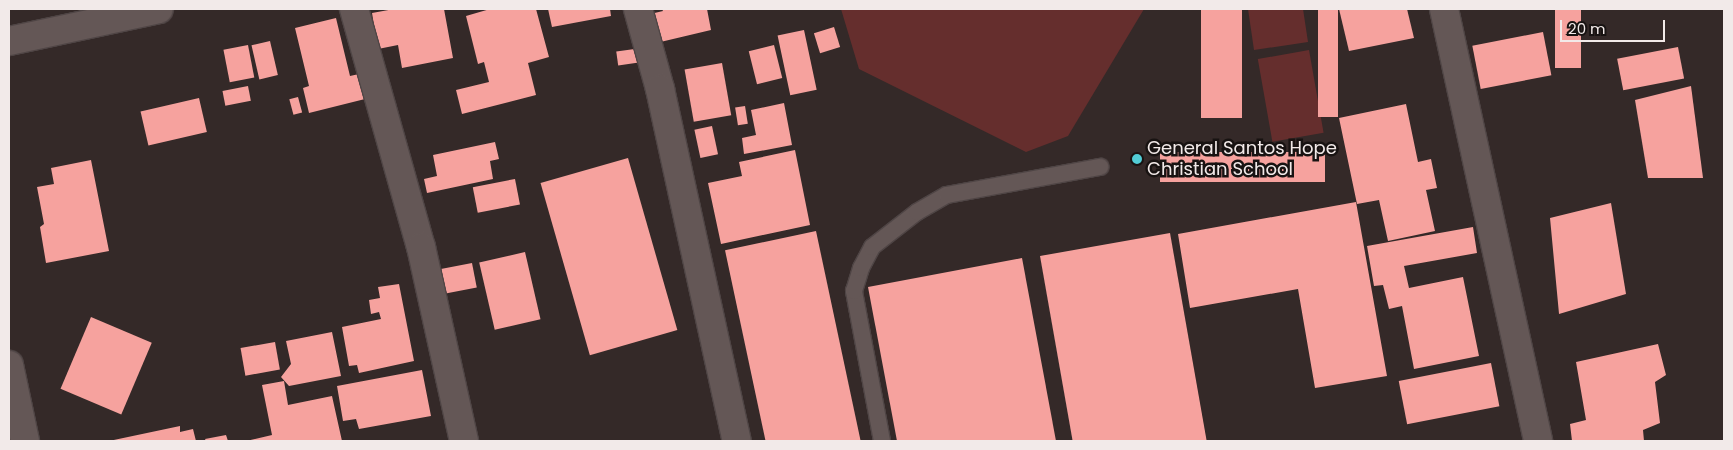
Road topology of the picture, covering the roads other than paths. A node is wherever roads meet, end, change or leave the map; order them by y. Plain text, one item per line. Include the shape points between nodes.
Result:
1 (159, 9) edge
2 (354, 9) edge
3 (638, 9) edge
4 (1444, 9) edge
5 (9, 41) edge
6 (1100, 167) dead end
7 (9, 365) edge
8 (25, 441) edge
9 (464, 441) edge
10 (737, 441) edge
11 (882, 441) edge
12 (1538, 441) edge

1 - 5 street
2 - 9 street via 421,247
3 - 10 street via 660,89
4 - 12 street
6 - 11 lane via 947,194 916,212 872,247 854,291
7 - 8 street

